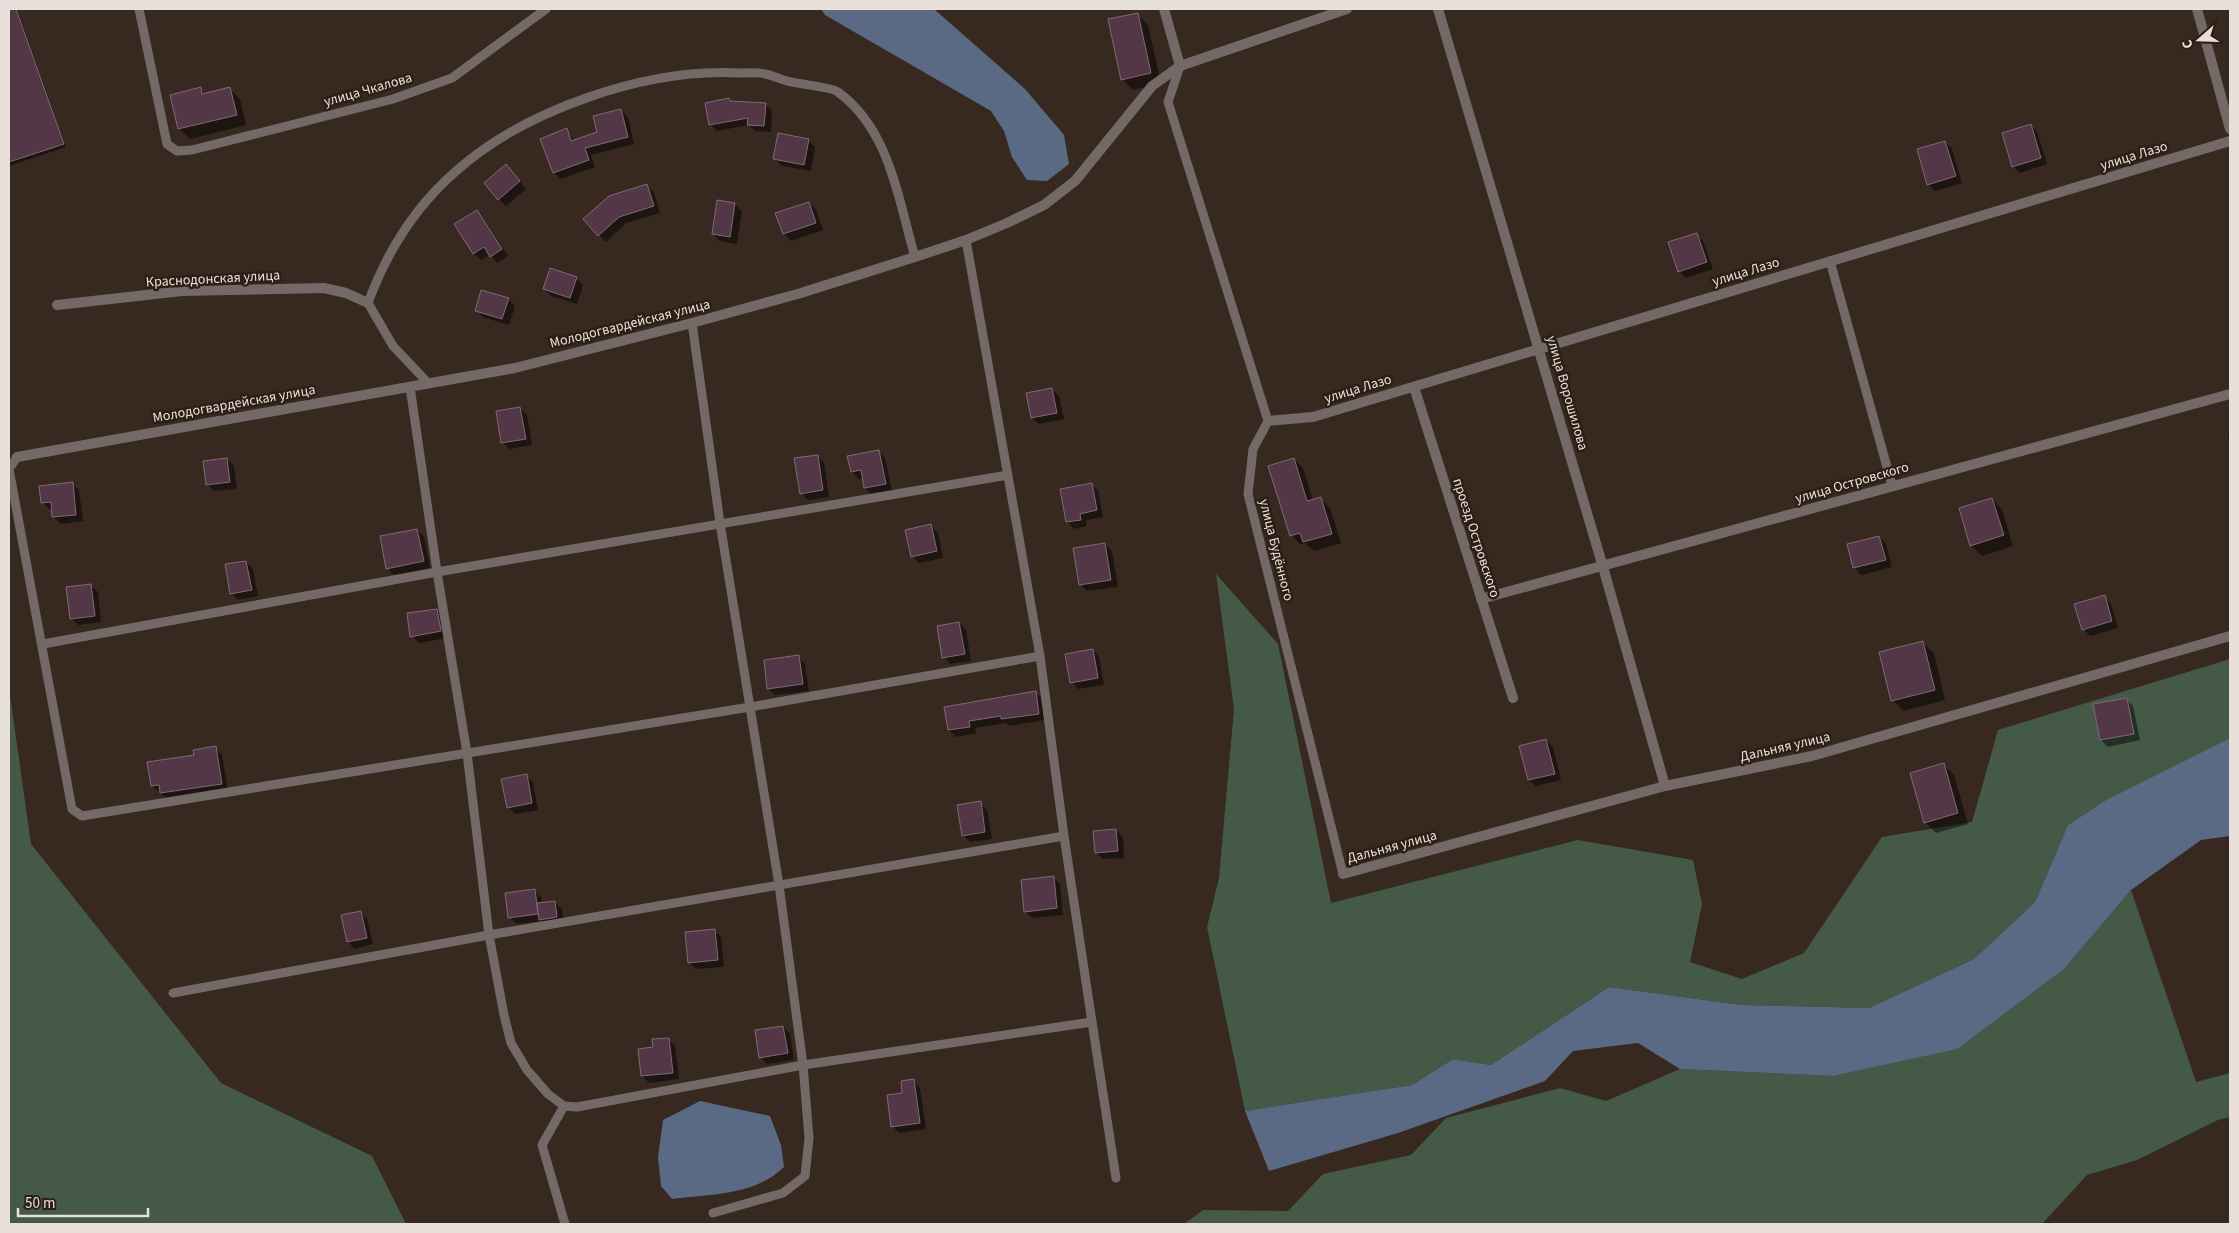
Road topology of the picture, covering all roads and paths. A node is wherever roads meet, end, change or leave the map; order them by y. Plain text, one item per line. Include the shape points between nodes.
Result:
1 (139, 9) edge
2 (546, 9) edge
3 (1164, 9) edge
4 (1347, 9) edge
5 (1438, 9) edge
6 (2197, 9) edge
7 (1180, 66) junction
8 (2230, 129) edge
9 (2230, 141) edge
10 (966, 240) junction
11 (915, 257) junction
12 (1830, 261) junction
13 (368, 303) junction
14 (57, 305) dead end
15 (692, 323) junction
16 (1540, 349) junction
17 (429, 384) junction
18 (410, 387) junction
19 (1414, 387) junction
20 (2230, 394) edge
21 (1268, 422) junction
22 (17, 457) joint
23 (1008, 475) junction
24 (1892, 485) junction
25 (720, 523) junction
26 (1604, 567) junction
27 (437, 572) junction
28 (1481, 599) junction
29 (2230, 636) edge
30 (42, 644) junction
31 (1040, 656) junction
32 (1513, 698) dead end
33 (750, 707) junction
34 (467, 753) junction
35 (1665, 786) junction
36 (1064, 836) junction
37 (1343, 874) joint
38 (780, 885) junction
39 (489, 935) junction
40 (173, 993) dead end
41 (1092, 1022) junction
42 (803, 1065) junction
43 (564, 1106) junction
44 (1116, 1178) dead end
45 (712, 1214) dead end
46 (564, 1224) edge

1 - 2 lane, улица Чкалова via 166,144 177,151 192,150 393,99 452,78
3 - 7 street
4 - 7 street, Молодогвардейская улица
5 - 16 street, улица Ворошилова
6 - 8 street
7 - 10 street, Молодогвардейская улица via 1152,86 1075,181 1044,206
7 - 21 lane via 1168,102
9 - 12 street, улица Лазо
10 - 11 street, Молодогвардейская улица
10 - 23 lane
11 - 13 lane via 886,154 870,125 848,100 836,90 797,84 765,74 716,72 647,82 588,97 534,120 490,145 455,172 416,214 388,256
11 - 15 street, Молодогвардейская улица
12 - 16 street, улица Лазо
12 - 24 lane
13 - 14 street, Краснодонская улица via 324,288 182,291
13 - 17 lane via 393,346
15 - 17 street, Молодогвардейская улица via 515,368
15 - 25 lane
16 - 19 street, улица Лазо
16 - 26 street, улица Ворошилова
17 - 18 street, Молодогвардейская улица
18 - 22 street, Молодогвардейская улица
18 - 27 lane
19 - 21 street, улица Лазо via 1313,417
19 - 28 street, проезд Островского
20 - 24 street, улица Островского
21 - 37 lane, улица Будённого via 1252,449 1248,494
22 - 30 lane via 9,469
23 - 25 lane
23 - 31 lane
24 - 26 street, улица Островского
25 - 27 lane
25 - 33 lane
26 - 28 street, улица Островского
26 - 35 street, улица Ворошилова
27 - 30 lane
27 - 34 lane
28 - 32 street, проезд Островского
29 - 35 street, Дальняя улица via 1812,756
30 - 34 lane via 72,809 82,816
31 - 33 lane
31 - 36 lane
33 - 34 lane
33 - 38 lane
34 - 39 lane
35 - 37 street, Дальняя улица
36 - 38 lane
36 - 41 lane
38 - 39 lane
38 - 42 lane
39 - 40 lane
39 - 43 lane via 511,1043 527,1070 548,1094
41 - 42 lane
41 - 44 lane
42 - 43 lane
42 - 45 lane via 809,1138 805,1176 783,1193
43 - 46 lane via 542,1145

